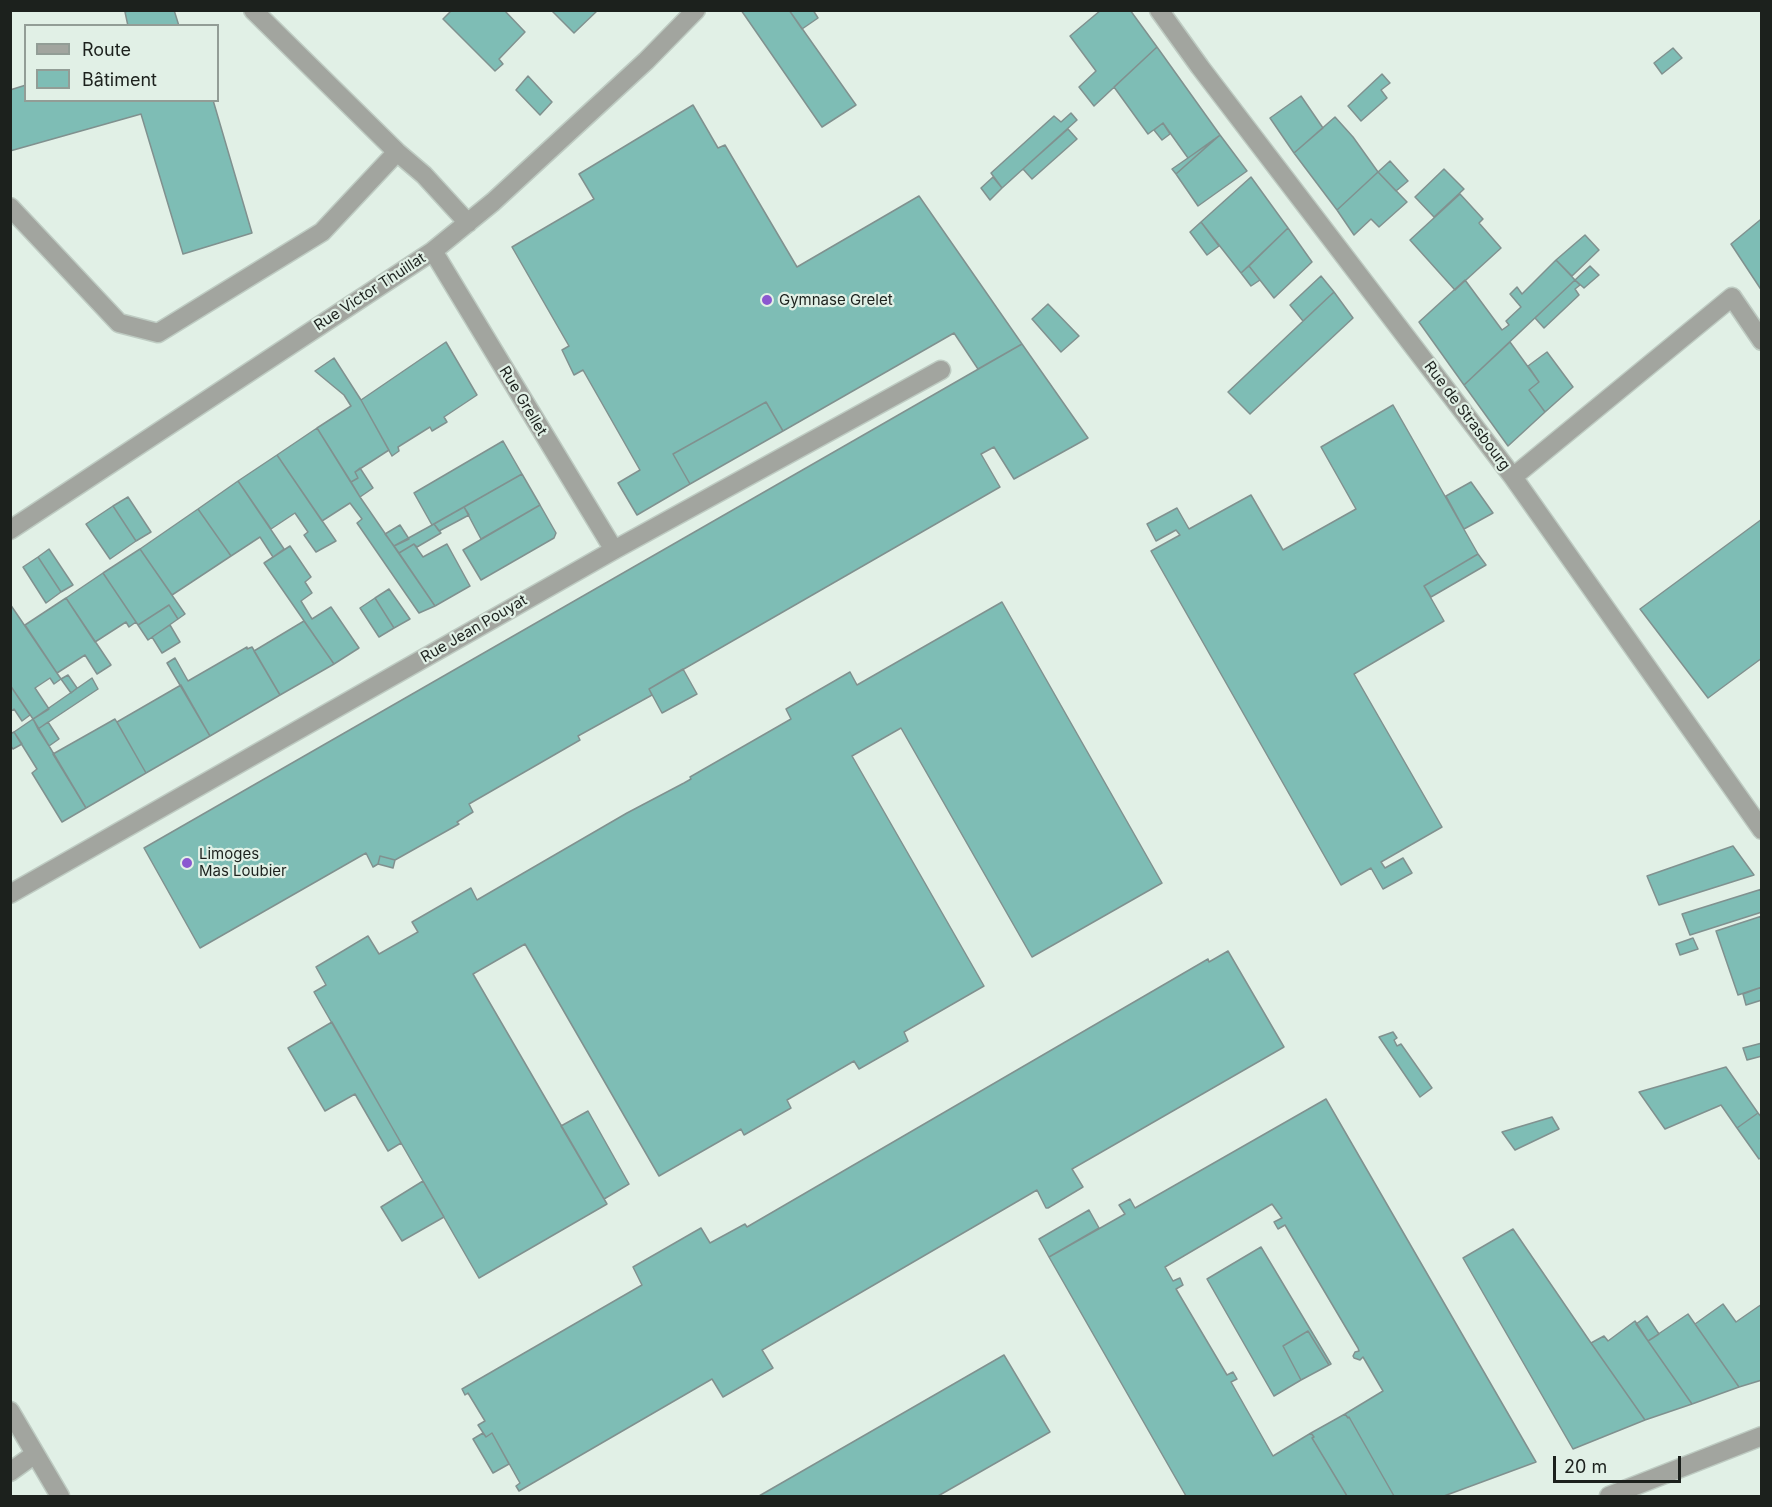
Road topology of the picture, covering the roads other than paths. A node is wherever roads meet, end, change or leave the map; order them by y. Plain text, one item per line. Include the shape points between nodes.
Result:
1 (253, 10) edge
2 (696, 10) edge
3 (1159, 10) edge
4 (397, 152) junction
5 (10, 207) edge
6 (468, 223) junction
7 (432, 251) junction
8 (1761, 342) edge
9 (941, 370) dead end
10 (1513, 477) junction
11 (10, 530) edge
12 (614, 550) junction
13 (1761, 830) edge
14 (10, 894) edge
15 (10, 1411) edge
16 (1761, 1436) edge
17 (35, 1454) junction
18 (10, 1472) edge
19 (60, 1497) edge
20 (1609, 1497) edge

1 - 4 street
2 - 6 street, Rue Victor Thuillat via 646,61
3 - 10 street, Rue de Strasbourg
4 - 5 street via 322,232 158,333 119,323
4 - 6 street
6 - 7 street, Rue Victor Thuillat
7 - 11 street, Rue Victor Thuillat
7 - 12 street, Rue Grellet
8 - 10 street via 1732,297
9 - 12 street, Rue Jean Pouyat
10 - 13 street, Rue de Strasbourg
12 - 14 street, Rue Jean Pouyat
15 - 17 street
16 - 20 street
17 - 18 street
17 - 19 street

